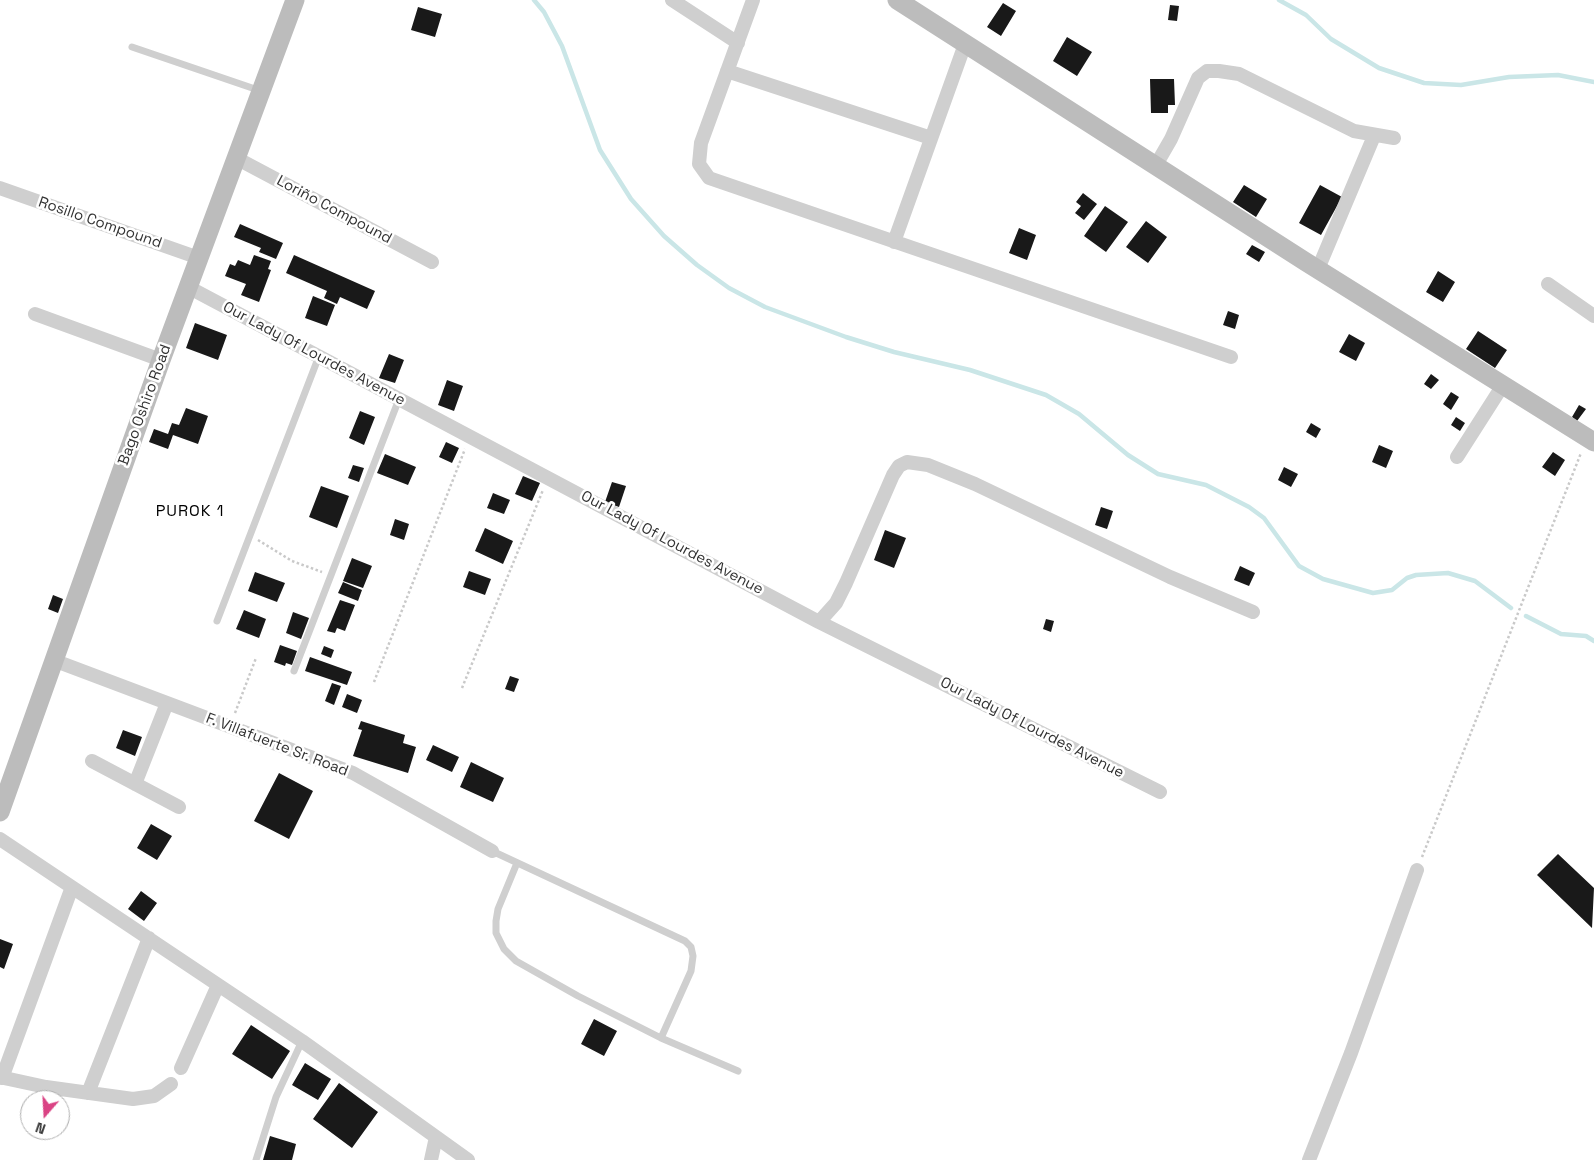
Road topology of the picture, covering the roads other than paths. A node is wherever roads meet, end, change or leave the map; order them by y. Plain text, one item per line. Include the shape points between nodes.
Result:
1 (295, 0) edge
2 (672, 0) edge
3 (753, 0) edge
4 (897, 0) edge
5 (738, 42) junction
6 (965, 44) junction
7 (132, 47) dead end
8 (727, 71) junction
9 (261, 91) junction
10 (1374, 136) junction
11 (931, 138) junction
12 (1394, 138) dead end
13 (236, 158) junction
14 (1156, 165) junction
15 (0, 188) edge
16 (894, 242) junction
17 (199, 258) junction
18 (432, 262) dead end
19 (1318, 269) junction
20 (1548, 284) dead end
21 (188, 287) junction
22 (35, 314) dead end
23 (1594, 316) edge
24 (319, 356) junction
25 (1231, 357) dead end
26 (161, 360) junction
27 (1503, 385) junction
28 (399, 399) junction
29 (1591, 440) edge
30 (1457, 457) dead end
31 (1254, 612) dead end
32 (217, 621) dead end
33 (819, 622) junction
34 (53, 660) junction
35 (294, 671) dead end
36 (167, 703) junction
37 (92, 761) dead end
38 (135, 784) junction
39 (1160, 792) dead end
40 (180, 807) dead end
41 (0, 812) edge
42 (0, 839) edge
43 (492, 850) joint
44 (517, 863) junction
45 (1417, 870) road end
46 (72, 887) junction
47 (149, 938) junction
48 (218, 985) junction
49 (661, 1038) junction
50 (302, 1041) junction
51 (181, 1068) dead end
52 (738, 1071) dead end
53 (1, 1078) edge
54 (171, 1084) dead end
55 (88, 1093) junction
56 (436, 1137) junction
57 (256, 1160) edge
58 (431, 1160) edge
59 (468, 1160) edge
60 (1309, 1160) edge

1 - 9 street, Bago Oshiro Road
2 - 5 street
3 - 5 street
4 - 6 street
5 - 8 street
6 - 11 street
6 - 14 street
7 - 9 lane
8 - 11 street
8 - 16 street via 701,143 699,164 703,172 719,183
9 - 13 street, Bago Oshiro Road
10 - 12 street
10 - 14 street via 1342,125 1240,74 1206,71 1198,78
10 - 19 street
11 - 16 street
13 - 17 street, Bago Oshiro Road
13 - 18 street, Loriño Compound
14 - 19 street
15 - 17 street, Rosillo Compound
16 - 25 street
17 - 21 street, Bago Oshiro Road
19 - 27 street
20 - 23 street
21 - 24 street, Our Lady Of Lourdes Avenue
21 - 26 street, Bago Oshiro Road
22 - 26 street
24 - 28 street, Our Lady Of Lourdes Avenue
24 - 32 lane
26 - 34 street, Bago Oshiro Road
27 - 29 street
27 - 30 street
28 - 33 street, Our Lady Of Lourdes Avenue
28 - 35 lane
31 - 33 street via 1170,577 975,484 912,462 899,466 893,475 846,583 829,613
33 - 39 street, Our Lady Of Lourdes Avenue
34 - 36 street, F. Villafuerte Sr. Road
34 - 41 street, Bago Oshiro Road
36 - 38 street
36 - 43 street, F. Villafuerte Sr. Road via 353,773
37 - 38 street
38 - 40 street
42 - 46 street
43 - 44 lane
44 - 49 lane via 496,921 496,933 504,949 516,961
44 - 49 lane via 675,934 692,948 691,971
45 - 60 street
46 - 47 street
46 - 53 street
47 - 48 street
47 - 55 street
48 - 50 street
48 - 51 street
49 - 52 lane
50 - 56 street
50 - 57 lane via 276,1097
53 - 55 street
54 - 55 street via 164,1091 144,1098
56 - 58 street
56 - 59 street

